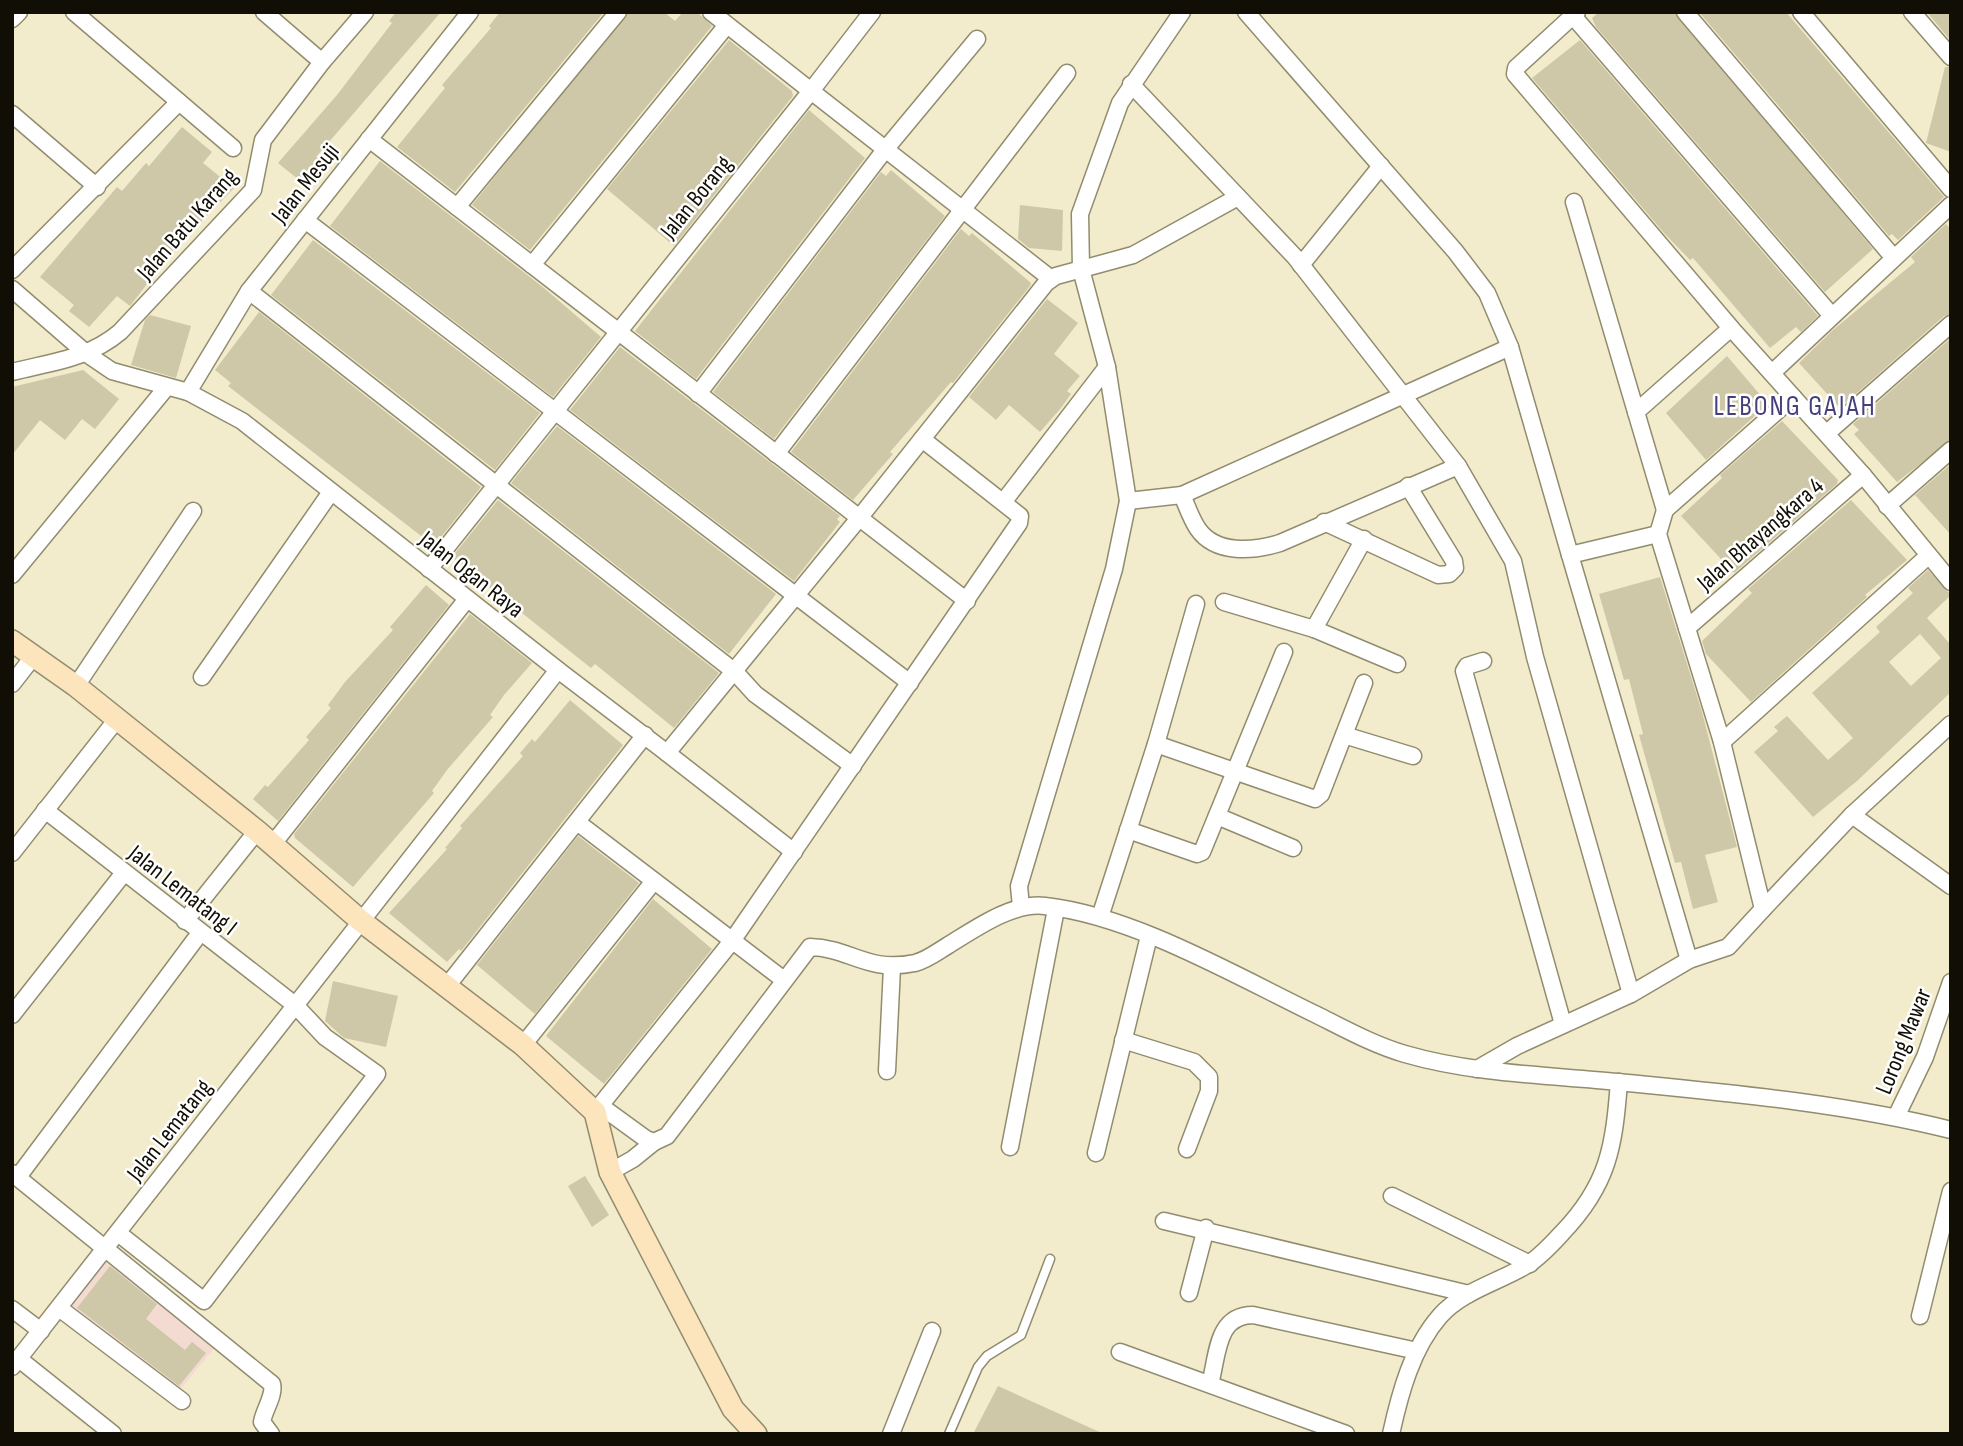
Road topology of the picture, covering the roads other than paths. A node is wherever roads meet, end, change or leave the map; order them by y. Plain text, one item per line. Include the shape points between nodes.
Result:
1 (19, 12) edge
2 (74, 12) edge
3 (264, 12) edge
4 (365, 12) edge
5 (470, 12) edge
6 (618, 12) edge
7 (711, 12) edge
8 (872, 12) edge
9 (1182, 12) edge
10 (1246, 12) edge
11 (1685, 12) edge
12 (1801, 12) edge
13 (1912, 12) edge
14 (1575, 14) edge
15 (12, 19) edge
16 (727, 25) junction
17 (977, 39) dead end
18 (1951, 57) edge
19 (322, 62) junction
20 (1067, 73) dead end
21 (1131, 84) junction
22 (811, 91) junction
23 (179, 102) junction
24 (12, 114) edge
25 (369, 139) junction
26 (233, 148) dead end
27 (884, 151) junction
28 (1381, 166) junction
29 (97, 187) junction
30 (1951, 189) edge
31 (1238, 197) junction
32 (1574, 202) dead end
33 (1951, 205) edge
34 (457, 207) junction
35 (964, 211) junction
36 (305, 220) junction
37 (1893, 257) junction
38 (532, 265) junction
39 (1301, 265) junction
40 (1081, 269) junction
41 (12, 270) edge
42 (1051, 278) junction
43 (12, 289) edge
44 (249, 291) junction
45 (1832, 316) junction
46 (1951, 324) edge
47 (1731, 328) junction
48 (617, 330) junction
49 (1510, 347) junction
50 (86, 354) junction
51 (1107, 367) junction
52 (12, 372) edge
53 (1773, 372) junction
54 (166, 387) junction
55 (188, 392) junction
56 (698, 394) junction
57 (1402, 397) junction
58 (1793, 397) junction
59 (554, 411) junction
60 (1636, 412) junction
61 (1826, 433) junction
62 (922, 439) junction
63 (1951, 450) edge
64 (776, 454) junction
65 (1458, 466) junction
66 (1863, 475) junction
67 (494, 485) junction
68 (1408, 486) junction
69 (331, 492) junction
70 (1182, 495) junction
71 (1004, 501) junction
72 (1128, 501) junction
73 (1888, 506) junction
74 (1665, 510) junction
75 (193, 511) dead end
76 (860, 517) junction
77 (1324, 523) junction
78 (1658, 534) junction
79 (1364, 540) junction
80 (1570, 555) junction
81 (1928, 556) junction
82 (429, 569) junction
83 (1947, 571) edge
84 (12, 575) edge
85 (794, 597) junction
86 (467, 599) junction
87 (967, 601) junction
88 (1224, 602) dead end
89 (1196, 604) dead end
90 (1687, 628) junction
91 (1314, 629) junction
92 (12, 641) edge
93 (1284, 652) dead end
94 (33, 657) junction
95 (1483, 662) dead end
96 (1397, 664) dead end
97 (558, 670) junction
98 (735, 672) junction
99 (202, 677) dead end
100 (1364, 683) dead end
101 (12, 684) edge
102 (910, 684) junction
103 (76, 686) junction
104 (117, 719) junction
105 (1951, 724) edge
106 (645, 735) junction
107 (1344, 735) junction
108 (1722, 742) junction
109 (1156, 744) junction
110 (667, 752) junction
111 (1413, 756) dead end
112 (853, 766) junction
113 (1233, 772) junction
114 (45, 810) junction
115 (1852, 815) junction
116 (1217, 816) junction
117 (577, 822) junction
118 (1128, 830) junction
119 (264, 838) junction
120 (1293, 848) dead end
121 (794, 852) junction
122 (12, 853) edge
123 (123, 873) junction
124 (654, 881) junction
125 (1951, 886) edge
126 (1021, 907) junction
127 (1056, 908) junction
128 (1763, 909) junction
129 (1100, 917) junction
130 (361, 920) junction
131 (185, 921) junction
132 (200, 933) junction
133 (1149, 936) junction
134 (732, 941) junction
135 (1689, 960) junction
136 (892, 967) junction
137 (784, 980) junction
138 (1951, 982) edge
139 (447, 986) junction
140 (1631, 994) junction
141 (295, 1005) junction
142 (12, 1015) edge
143 (1563, 1024) junction
144 (1123, 1040) junction
145 (523, 1045) junction
146 (1477, 1069) junction
147 (887, 1072) dead end
148 (1619, 1082) junction
149 (598, 1110) junction
150 (1896, 1116) junction
151 (1951, 1130) edge
152 (654, 1142) junction
153 (1010, 1147) dead end
154 (1187, 1149) dead end
155 (1096, 1153) dead end
156 (610, 1172) junction
157 (15, 1175) edge
158 (1951, 1191) edge
159 (1392, 1196) dead end
160 (1164, 1221) dead end
161 (1206, 1228) junction
162 (118, 1233) junction
163 (107, 1247) junction
164 (1050, 1259) dead end
165 (1530, 1264) junction
166 (179, 1282) junction
167 (1189, 1293) dead end
168 (1469, 1294) junction
169 (166, 1296) junction
170 (59, 1308) junction
171 (12, 1309) edge
172 (1920, 1316) dead end
173 (41, 1331) junction
174 (932, 1331) dead end
175 (1417, 1351) junction
176 (1120, 1352) dead end
177 (15, 1363) edge
178 (1210, 1384) junction
179 (182, 1401) dead end
180 (105, 1431) edge
181 (271, 1434) edge
182 (756, 1434) edge
183 (891, 1434) edge
184 (948, 1434) edge
185 (1346, 1434) edge
186 (1391, 1434) edge

1 - 15 street
2 - 23 street
3 - 19 street
4 - 19 street, Jalan Batu Karang
5 - 25 street, Jalan Mesuji
6 - 34 street
7 - 16 street
8 - 22 street, Jalan Borang
9 - 21 street
10 - 28 street
11 - 37 street
12 - 30 street
13 - 18 street
14 - 45 street
14 - 47 street via 1516,68 1516,74
16 - 22 street
16 - 38 street
17 - 27 street
19 - 50 street, Jalan Batu Karang via 263,139 253,190 120,332
20 - 35 street
21 - 31 street
21 - 40 street via 1112,120 1084,198 1079,229
22 - 27 street
22 - 48 street, Jalan Borang
23 - 26 street
23 - 29 street
24 - 29 street
25 - 34 street
25 - 36 street, Jalan Mesuji
27 - 35 street
27 - 56 street
28 - 39 street
28 - 49 street via 1473,272
29 - 41 street
31 - 39 street
31 - 40 street via 1133,255
32 - 60 street
33 - 37 street
34 - 38 street
35 - 42 street
35 - 64 street
36 - 44 street, Jalan Mesuji
36 - 59 street
37 - 45 street
38 - 48 street
39 - 57 street
40 - 42 street
40 - 51 street
42 - 62 street
43 - 50 street, Jalan Ogan Raya
44 - 55 street, Jalan Mesuji
44 - 67 street
45 - 53 street
46 - 61 street
47 - 53 street
47 - 60 street
48 - 56 street
48 - 59 street, Jalan Borang
49 - 57 street
49 - 80 street
50 - 52 street, Jalan Batu Karang
50 - 54 street, Jalan Ogan Raya via 112,371
51 - 71 street
51 - 72 street
53 - 58 street
54 - 55 street, Jalan Ogan Raya
54 - 84 street
55 - 69 street, Jalan Ogan Raya via 242,421
56 - 64 street
57 - 65 street
57 - 70 street
58 - 61 street
58 - 74 street
59 - 67 street, Jalan Borang
59 - 85 street
60 - 74 street
61 - 66 street
62 - 71 street
62 - 76 street
63 - 73 street
64 - 76 street
65 - 68 street
65 - 140 street via 1511,553 1535,657
66 - 73 street
66 - 90 street, Jalan Bhayangkara 4
67 - 82 street, Jalan Borang
67 - 98 street
68 - 77 street
68 - 79 street via 1454,561 1453,572 1438,575
69 - 82 street, Jalan Ogan Raya
69 - 99 street
70 - 72 street
70 - 77 street via 1198,528 1209,540 1230,548 1262,549
71 - 87 street via 1020,520
72 - 126 street via 1114,569 1019,886
73 - 81 street
74 - 78 street
75 - 103 street
76 - 85 street
76 - 87 street
77 - 79 street
78 - 80 street
78 - 90 street
79 - 91 street
80 - 135 street
81 - 83 street
81 - 108 street
82 - 86 street, Jalan Ogan Raya
85 - 98 street
85 - 102 street
86 - 97 street, Jalan Ogan Raya
86 - 119 street
87 - 102 street
88 - 91 street
89 - 109 street
90 - 108 street
91 - 96 street
92 - 94 street
93 - 113 street
94 - 101 street
94 - 103 street
95 - 143 street via 1464,671
97 - 106 street, Jalan Ogan Raya
97 - 130 street
98 - 110 street
98 - 112 street via 755,694
100 - 107 street
102 - 112 street
103 - 104 street
104 - 114 street
104 - 119 street
105 - 115 street
106 - 110 street, Jalan Ogan Raya
106 - 117 street
107 - 111 street
107 - 113 street via 1315,799
108 - 128 street
109 - 113 street
109 - 118 street
110 - 121 street, Jalan Ogan Raya
112 - 121 street
113 - 116 street
114 - 122 street
114 - 123 street, Jalan Lematang I
115 - 125 street
115 - 128 street
116 - 118 street via 1197,854
116 - 120 street
117 - 124 street
117 - 139 street
118 - 129 street
119 - 130 street
119 - 131 street
121 - 134 street
123 - 131 street, Jalan Lematang I
123 - 142 street
124 - 134 street
124 - 145 street
126 - 127 street
126 - 136 street via 920,962
127 - 129 street
127 - 153 street
128 - 135 street via 1732,944
129 - 133 street
130 - 139 street
130 - 141 street, Jalan Lematang
131 - 132 street, Jalan Lematang I
132 - 141 street, Jalan Lematang I
132 - 157 street
133 - 144 street
133 - 146 street via 1382,1046
134 - 137 street
134 - 149 street
135 - 140 street
136 - 137 street via 810,947
136 - 147 street
137 - 152 street via 675,1127
138 - 150 street, Lorong Mawar via 1925,1057
139 - 145 street
140 - 143 street
141 - 162 street, Jalan Lematang
141 - 166 street, Jalan Lematang I via 325,1037 376,1076 204,1301
143 - 146 street
144 - 154 street via 1205,1069 1209,1091
144 - 155 street
145 - 149 street
146 - 148 street
148 - 150 street
148 - 165 street via 1614,1142 1605,1173 1568,1226
149 - 152 street
149 - 156 street
150 - 151 street
152 - 156 street
156 - 182 street via 733,1409
157 - 163 street
158 - 172 street
159 - 165 street
160 - 161 street
161 - 167 street
161 - 168 street
162 - 163 street, Jalan Lematang
162 - 166 street
163 - 169 street
163 - 170 street, Jalan Lematang
164 - 184 lane via 1021,1335 978,1367
165 - 168 street
166 - 169 street
168 - 175 street via 1439,1317
169 - 181 street via 272,1384 262,1422
170 - 173 street, Jalan Lematang
170 - 179 street
171 - 173 street
173 - 177 street, Jalan Lematang
174 - 183 street
175 - 178 street via 1241,1315 1229,1320 1224,1329
175 - 186 street
176 - 178 street
177 - 180 street
178 - 185 street

